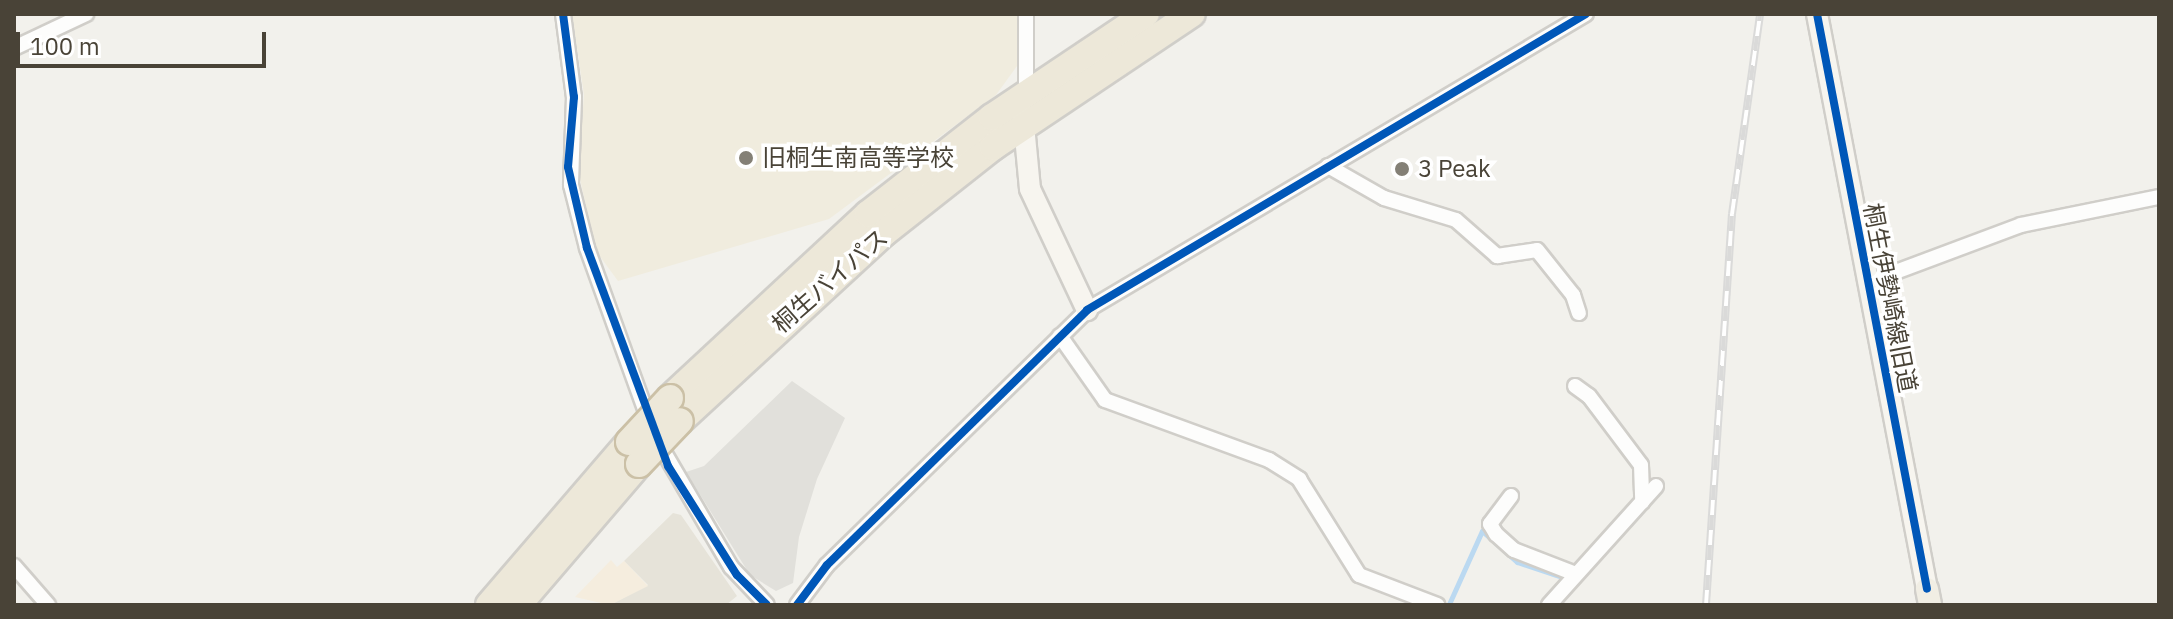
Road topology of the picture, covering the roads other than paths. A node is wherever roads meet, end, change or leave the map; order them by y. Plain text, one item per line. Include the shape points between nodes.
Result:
1 (86, 14) edge
2 (563, 14) edge
3 (1026, 14) edge
4 (1146, 14) edge
5 (1192, 14) edge
6 (1586, 14) edge
7 (1817, 14) edge
8 (14, 48) edge
9 (1026, 95) junction
10 (1022, 127) junction
11 (1328, 166) junction
12 (2159, 197) edge
13 (1866, 283) junction
14 (1087, 310) junction
15 (1579, 313) dead end
16 (1060, 336) junction
17 (1575, 386) dead end
18 (675, 410) junction
19 (634, 453) junction
20 (1656, 486) dead end
21 (1511, 496) dead end
22 (1642, 502) junction
23 (14, 566) edge
24 (1573, 573) junction
25 (1928, 597) edge
26 (48, 605) edge
27 (489, 605) edge
28 (518, 605) edge
29 (767, 605) edge
30 (797, 605) edge
31 (1437, 605) edge
32 (1549, 605) edge

1 - 8 street
2 - 29 street via 574,97 568,167 587,248 668,466 737,575
3 - 9 street
4 - 9 highway, 桐生バイパス
5 - 10 highway, 桐生バイパス
6 - 11 street
7 - 13 street, 桐生伊勢崎線旧道
9 - 10 street
9 - 18 highway, 桐生バイパス via 868,214
10 - 14 street via 1030,189
10 - 18 highway, 桐生バイパス via 884,233
11 - 14 street
11 - 15 street via 1384,198 1456,220 1497,256 1537,250 1573,295
12 - 13 street via 2021,225
13 - 25 street, 桐生伊勢崎線旧道
14 - 16 street
16 - 30 street via 827,565
16 - 31 street via 1105,400 1269,460 1299,479 1359,575
17 - 22 street via 1589,396 1641,465
18 - 19 highway, 桐生バイパス, bridge
19 - 27 highway, 桐生バイパス
19 - 28 highway, 桐生バイパス
20 - 22 street
21 - 24 street via 1490,524 1496,534 1514,550
22 - 24 street
23 - 26 street
24 - 32 street

